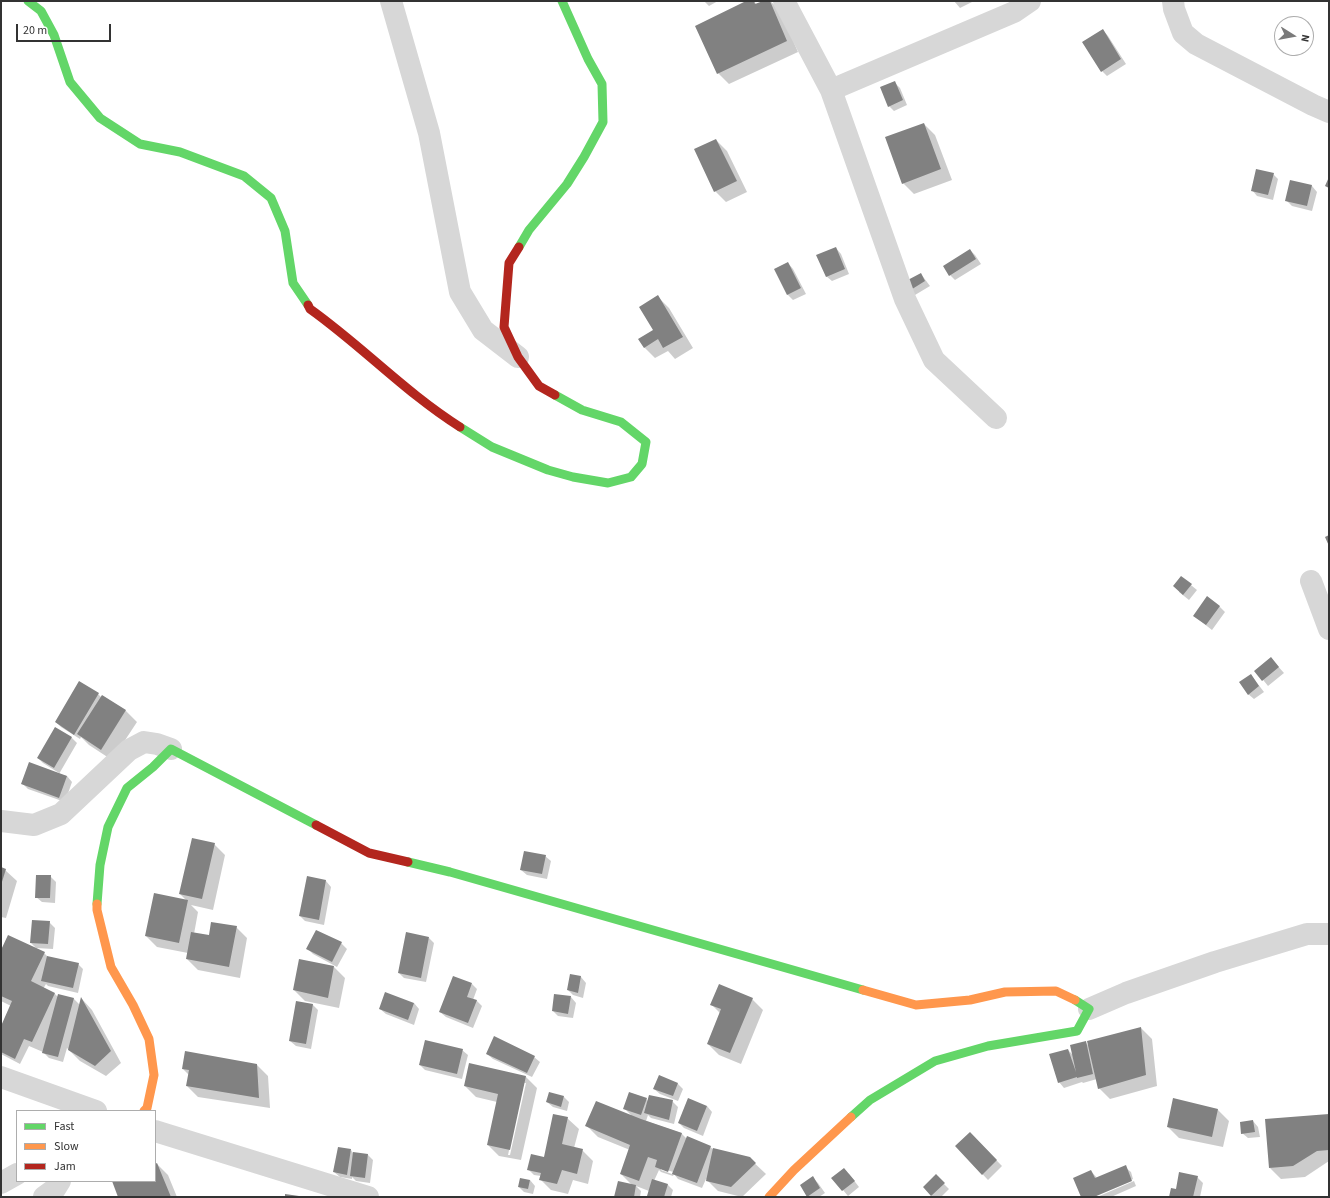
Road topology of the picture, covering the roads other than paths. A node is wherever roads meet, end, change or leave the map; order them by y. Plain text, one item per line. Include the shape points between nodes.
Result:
1 (28, 1) edge
2 (391, 1) edge
3 (562, 1) edge
4 (784, 1) edge
5 (1030, 1) edge
6 (1173, 1) edge
7 (831, 90) junction
8 (1329, 112) edge
9 (518, 357) junction
10 (996, 418) dead end
11 (1311, 581) dead end
12 (1329, 629) edge
13 (171, 749) junction
14 (1, 821) edge
15 (1329, 934) edge
16 (1089, 1009) junction
17 (1, 1077) edge
18 (93, 1110) edge
19 (145, 1110) edge
20 (156, 1131) edge
21 (16, 1174) edge
22 (1, 1182) edge
23 (60, 1182) edge
24 (44, 1197) edge
25 (368, 1197) edge
26 (769, 1197) edge

1 - 9 street via 40,12 54,35 70,82 100,118 140,144 180,152 244,176 271,198 284,231 293,283 310,309 338,329 440,414 492,447 548,470 608,484 631,477 642,464 646,442 621,422 582,410 539,386
2 - 9 street via 429,133 460,292 483,330
3 - 9 street via 602,84 603,122 567,184 529,230 509,263 504,327
4 - 7 street
5 - 7 street via 1014,12
6 - 8 street via 1183,33 1196,44
7 - 10 street via 905,299 934,360
11 - 12 street
13 - 14 street via 144,742 129,750 60,814 34,825
13 - 16 street via 368,853 450,872 916,1005 970,1000 1005,992 1056,991
13 - 19 street via 127,788 108,827 100,865 97,910 112,967 149,1039 154,1074
15 - 16 street via 1307,934 1223,959 1126,993
16 - 26 street via 1077,1031 988,1046 935,1061 870,1100 794,1170
17 - 18 street
20 - 25 street
21 - 22 street
23 - 24 street via 56,1189

